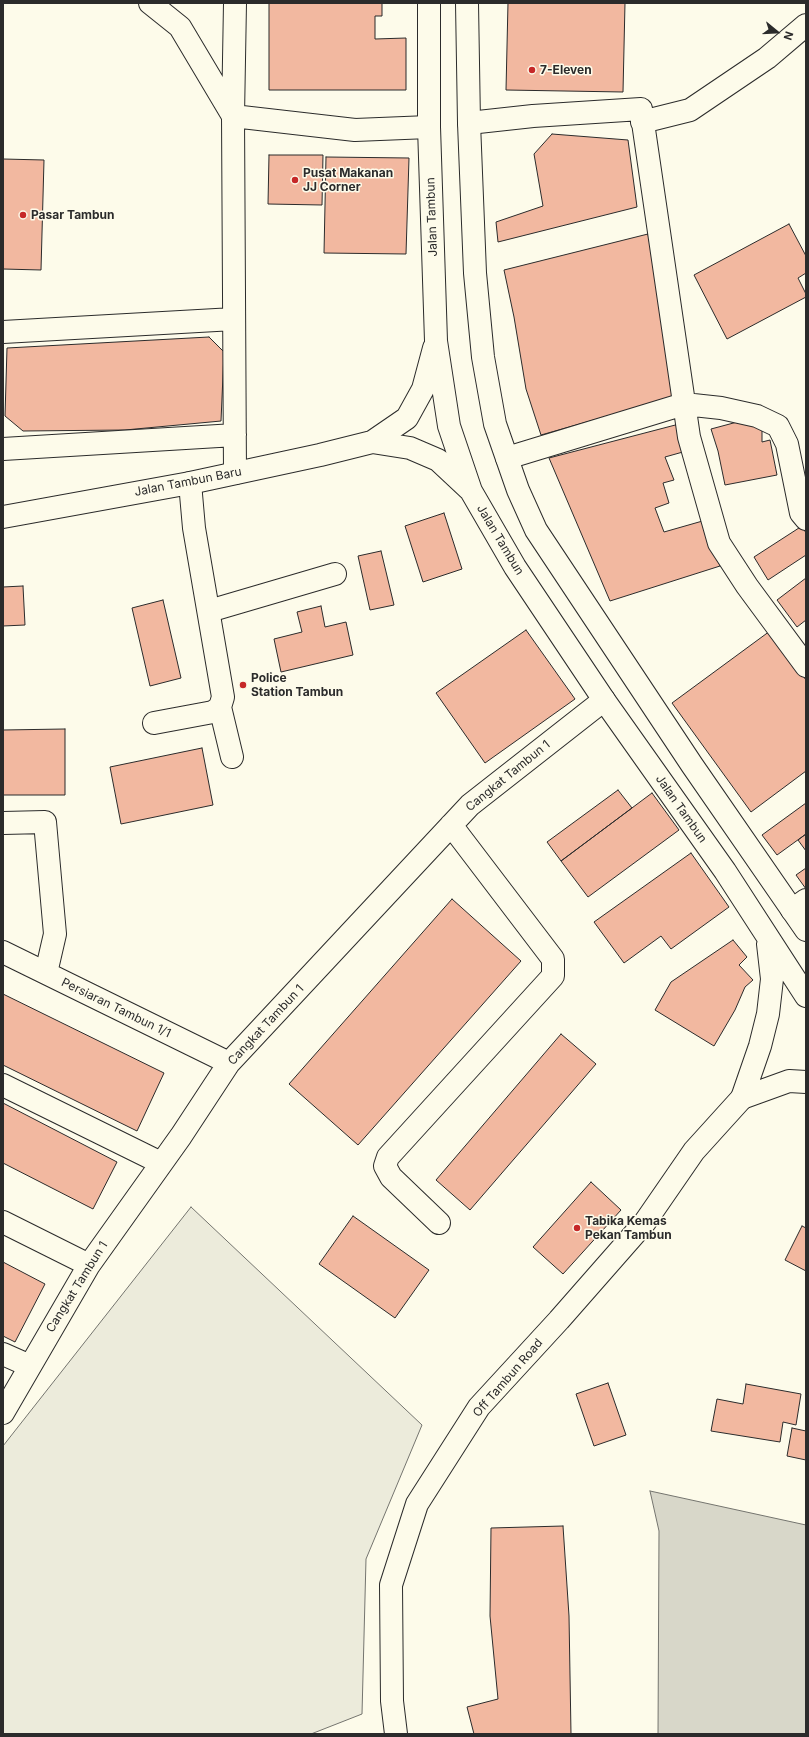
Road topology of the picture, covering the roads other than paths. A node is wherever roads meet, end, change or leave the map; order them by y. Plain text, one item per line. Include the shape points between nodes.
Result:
1 (150, 3) edge
2 (235, 3) edge
3 (429, 3) edge
4 (467, 3) edge
5 (806, 25) edge
6 (233, 116) junction
7 (642, 122) junction
8 (469, 123) junction
9 (429, 127) junction
10 (234, 319) junction
11 (3, 332) edge
12 (436, 341) junction
13 (684, 404) junction
14 (235, 435) junction
15 (372, 442) junction
16 (3, 449) edge
17 (507, 458) junction
18 (235, 473) junction
19 (190, 483) junction
20 (471, 491) junction
21 (3, 517) edge
22 (806, 520) edge
23 (335, 574) dead end
24 (209, 611) junction
25 (806, 666) edge
26 (604, 700) junction
27 (220, 707) junction
28 (154, 723) dead end
29 (232, 757) dead end
30 (3, 823) edge
31 (451, 825) junction
32 (799, 905) edge
33 (806, 930) edge
34 (767, 939) junction
35 (3, 952) edge
36 (46, 974) junction
37 (806, 996) edge
38 (229, 1064) junction
39 (806, 1082) edge
40 (3, 1086) edge
41 (742, 1098) junction
42 (161, 1162) junction
43 (3, 1222) edge
44 (439, 1223) dead end
45 (88, 1265) junction
46 (3, 1354) edge
47 (30, 1366) junction
48 (3, 1413) edge
49 (396, 1734) edge

1 - 6 street via 180,27
2 - 6 street
3 - 9 street, Jalan Tambun
4 - 8 street
5 - 7 street via 767,58 690,110
6 - 9 street via 354,130
6 - 10 street
7 - 8 street via 641,109
7 - 13 street
8 - 17 street via 475,273 483,357 495,424
9 - 12 street, Jalan Tambun
10 - 11 street
10 - 14 street
12 - 15 street via 423,389 407,418
12 - 20 street, Jalan Tambun via 448,426
13 - 17 street
13 - 22 street via 757,416 778,426 787,444 801,512
13 - 25 street via 689,437 719,543
14 - 16 street
14 - 18 street
15 - 18 street, Jalan Tambun Baru
15 - 20 street via 410,448 438,460
17 - 32 street via 536,530 692,765 767,872
18 - 19 street, Jalan Tambun Baru
19 - 21 street, Jalan Tambun Baru
19 - 24 street via 194,528
20 - 26 street, Jalan Tambun via 515,567
23 - 24 street
24 - 27 street via 222,697
26 - 31 street, Cangkat Tambun 1 via 470,805
26 - 34 street, Jalan Tambun via 725,872
27 - 28 street via 213,712
27 - 29 street
30 - 36 street via 45,822 55,934
31 - 38 street, Cangkat Tambun 1
31 - 44 street via 553,959 553,976 388,1157 385,1166 391,1177
32 - 33 street
34 - 37 street, Jalan Tambun
34 - 41 street via 772,979 768,1014
35 - 36 street, Persiaran Tambun 1/1
36 - 38 street, Persiaran Tambun 1/1
38 - 42 street, Cangkat Tambun 1
39 - 41 street via 789,1081
40 - 42 street
41 - 49 street, Off Tambun Road via 694,1151 645,1222 479,1407 416,1504 390,1585 392,1700
42 - 45 street, Cangkat Tambun 1
43 - 45 street
45 - 47 street, Cangkat Tambun 1
46 - 47 street
47 - 48 street, Cangkat Tambun 1

